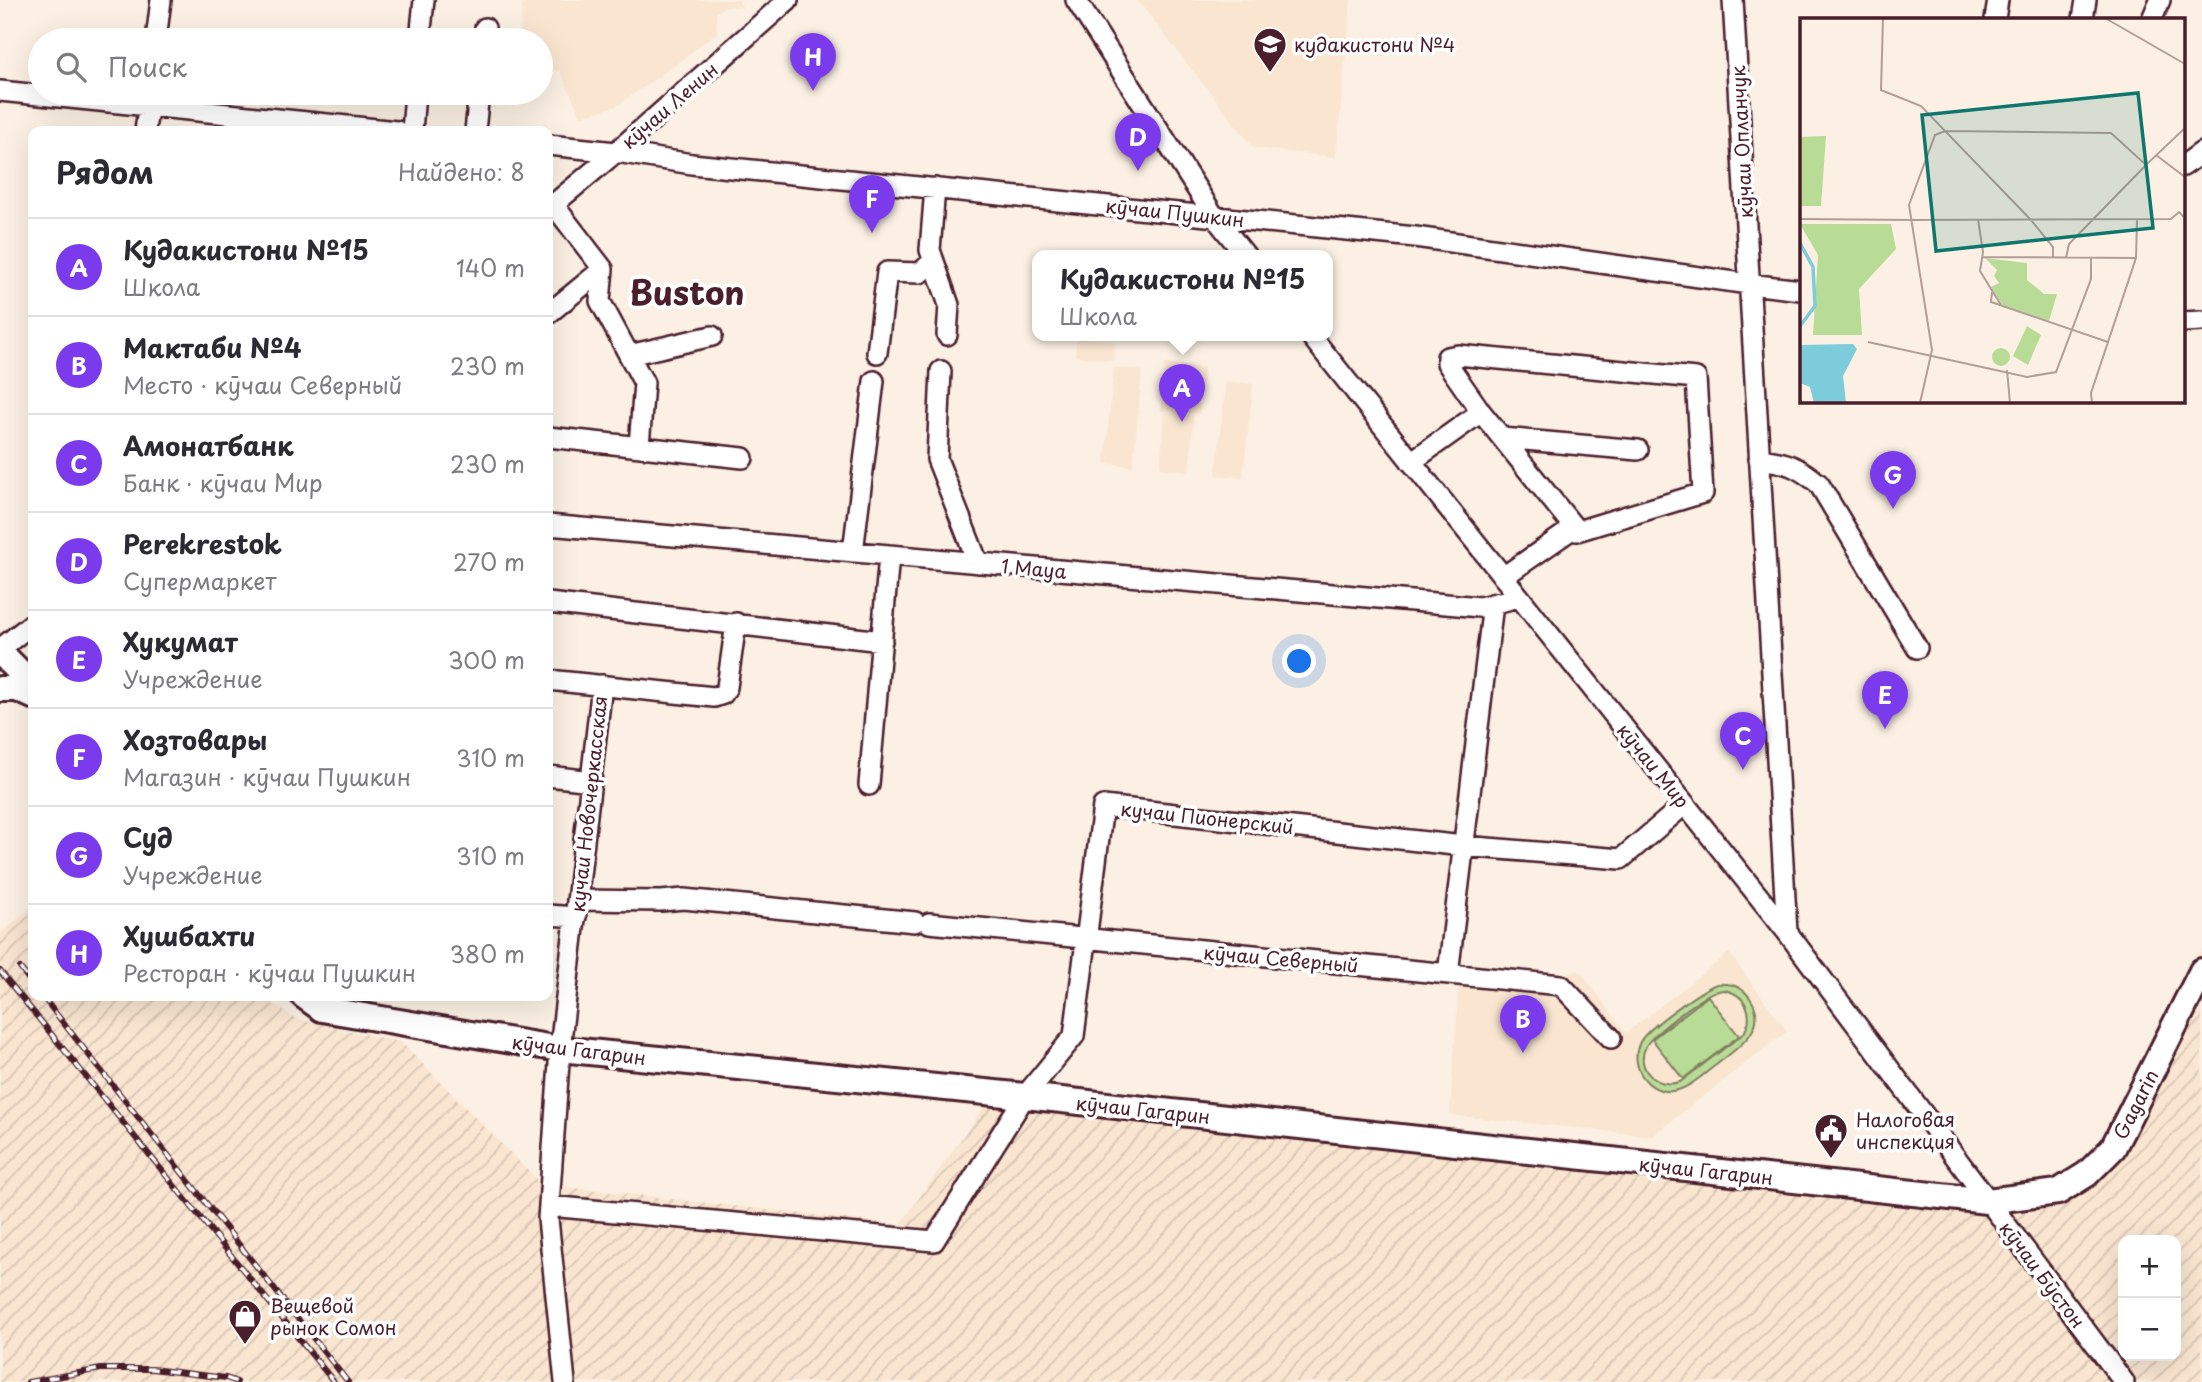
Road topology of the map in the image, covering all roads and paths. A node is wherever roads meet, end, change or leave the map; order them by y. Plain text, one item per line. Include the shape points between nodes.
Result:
1 (161, 0) edge
2 (424, 0) edge
3 (788, 0) edge
4 (1076, 0) edge
5 (1733, 0) edge
6 (1997, 0) edge
7 (2086, 0) edge
8 (2160, 0) edge
9 (1995, 18) edge
10 (2083, 18) edge
11 (2152, 18) edge
12 (158, 28) edge
13 (421, 28) edge
14 (0, 91) edge
15 (28, 93) edge
16 (148, 105) edge
17 (196, 105) edge
18 (414, 105) edge
19 (478, 105) edge
20 (146, 126) edge
21 (358, 126) edge
22 (412, 126) edge
23 (476, 126) edge
24 (553, 146) edge
25 (616, 152) junction
26 (2202, 152) edge
27 (2184, 165) edge
28 (935, 188) junction
29 (553, 204) edge
30 (553, 208) edge
31 (1214, 216) junction
32 (1241, 250) edge
33 (932, 262) junction
34 (603, 269) junction
35 (1749, 285) junction
36 (1800, 290) edge
37 (553, 310) edge
38 (2184, 321) edge
39 (2202, 321) edge
40 (947, 335) dead end
41 (712, 336) dead end
42 (1315, 341) edge
43 (877, 353) dead end
44 (629, 355) junction
45 (941, 371) dead end
46 (874, 381) dead end
47 (1481, 412) junction
48 (553, 437) edge
49 (1502, 438) junction
50 (639, 446) junction
51 (1638, 450) dead end
52 (743, 458) dead end
53 (1759, 459) junction
54 (1411, 462) junction
55 (553, 525) edge
56 (1575, 527) junction
57 (853, 552) junction
58 (889, 555) junction
59 (978, 563) junction
60 (1503, 577) junction
61 (1520, 597) junction
62 (553, 604) edge
63 (1493, 604) junction
64 (736, 623) junction
65 (28, 627) edge
66 (882, 641) junction
67 (1917, 648) dead end
68 (0, 650) edge
69 (28, 680) edge
70 (553, 680) edge
71 (602, 685) junction
72 (0, 688) edge
73 (28, 694) edge
74 (553, 777) edge
75 (592, 781) junction
76 (869, 785) dead end
77 (1685, 804) junction
78 (1463, 845) junction
79 (576, 909) junction
80 (553, 914) edge
81 (1787, 932) junction
82 (1086, 940) junction
83 (2202, 971) edge
84 (1448, 974) junction
85 (311, 1001) edge
86 (1611, 1038) dead end
87 (560, 1049) junction
88 (1025, 1096) junction
89 (1987, 1201) junction
90 (549, 1206) junction
91 (565, 1382) edge
92 (2124, 1382) edge

1 - 12 street
2 - 13 street
3 - 25 street, кӯчаи Ленин
4 - 31 street
5 - 35 street, кӯчаи Опланчук
6 - 9 street
7 - 10 street
8 - 11 street
14 - 15 street
16 - 20 street
17 - 21 street
18 - 22 street
19 - 23 street
24 - 25 street, кӯчаи Пушкин
25 - 28 street, кӯчаи Пушкин
25 - 29 street, кӯчаи Ленин
26 - 27 street
28 - 31 street, кӯчаи Пушкин
28 - 33 street
30 - 34 street
31 - 32 street
31 - 35 street, кӯчаи Пушкин via 1415,237
33 - 40 street via 949,305
33 - 43 street via 920,274 887,272
34 - 37 street
34 - 44 street via 600,301
35 - 36 street, кӯчаи Пушкин
35 - 53 street, кӯчаи Опланчук
38 - 39 street
41 - 44 street
42 - 54 street, кӯчаи Мир
44 - 50 street via 644,383
45 - 59 street via 937,459
46 - 57 street
47 - 49 street
47 - 54 street
47 - 56 street via 1447,357 1696,378 1703,493 1577,531
48 - 50 street
49 - 51 street
49 - 56 street
50 - 52 street
53 - 67 street via 1782,461 1819,484
53 - 81 street, кӯчаи Опланчук
54 - 60 street, кӯчаи Мир
55 - 57 street, 1 Maya
56 - 60 street
57 - 58 street, 1 Maya
58 - 59 street, 1 Maya
58 - 66 street
59 - 63 street, 1 Maya via 1480,607
60 - 61 street, кӯчаи Мир
61 - 63 street, 1 Maya
61 - 77 street, кӯчаи Мир
62 - 64 street
63 - 78 street
64 - 66 street
64 - 71 street via 723,694 714,697
65 - 68 street
66 - 76 street
68 - 69 main road
70 - 71 street
71 - 75 street, кучаи Новочеркасская
72 - 73 main road
74 - 75 street
75 - 79 street, кучаи Новочеркасская
77 - 78 street, кучаи Пионерский via 1621,859
77 - 81 street, кӯчаи Мир
78 - 82 street, кучаи Пионерский via 1103,806
78 - 84 street
79 - 80 street, кӯчаи Северный
79 - 82 street, кӯчаи Северный via 684,899
79 - 87 street, кучаи Новочеркасская
81 - 89 street, кӯчаи Мир
82 - 84 street, кӯчаи Северный
82 - 88 street, кучаи Пионерский via 1074,1036
83 - 89 main road, Gagarin via 2113,1148 2087,1174 2058,1192
84 - 86 street, кӯчаи Северный via 1562,985
85 - 87 main road, кӯчаи Гагарин via 321,1009
87 - 88 main road, кӯчаи Гагарин
87 - 90 street, кучаи Новочеркасская
88 - 89 main road, кӯчаи Гагарин
88 - 90 street, кучаи Пионерский via 934,1241
89 - 92 street, кӯчаи Бӯстон
90 - 91 street, кучаи Новочеркасская

